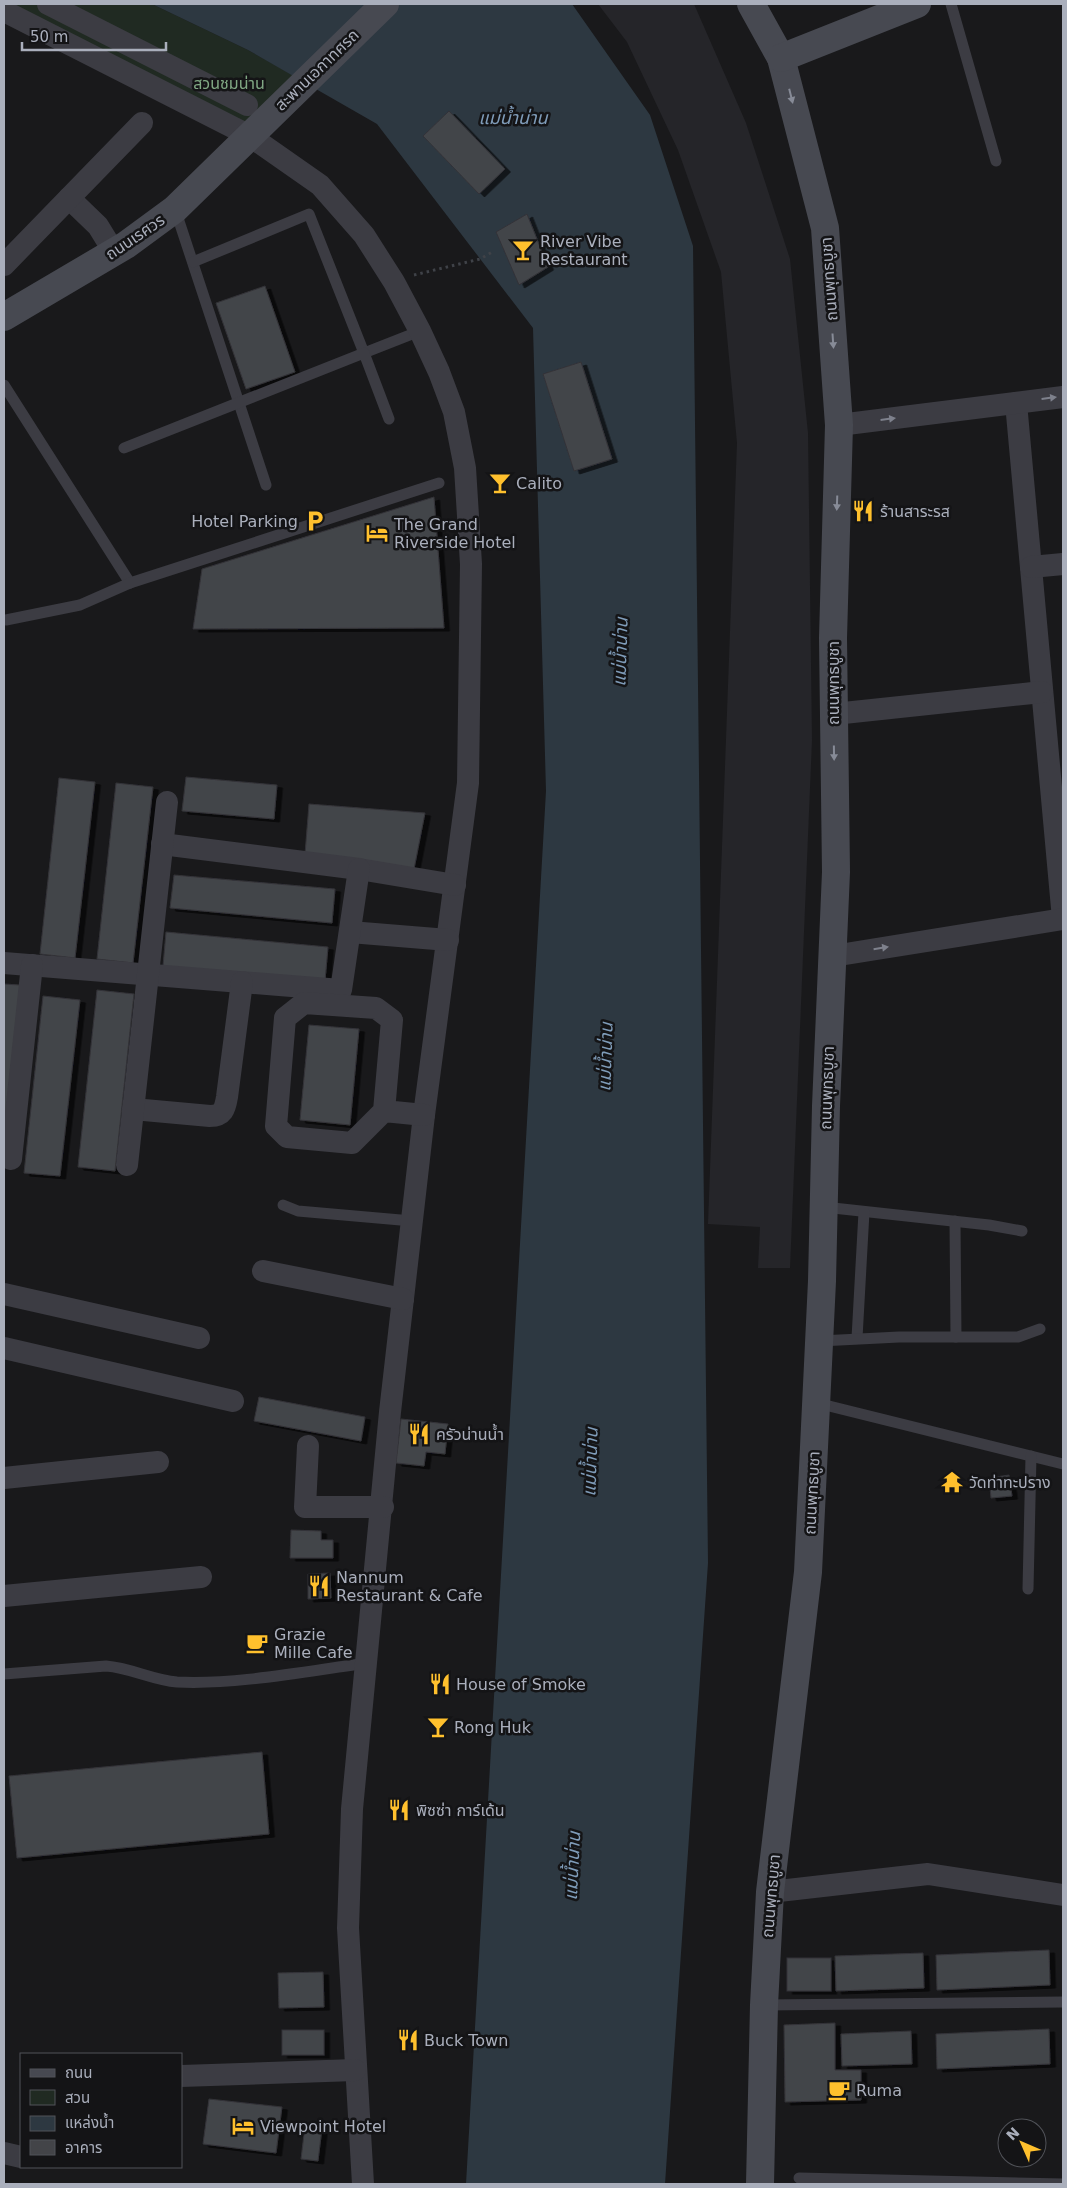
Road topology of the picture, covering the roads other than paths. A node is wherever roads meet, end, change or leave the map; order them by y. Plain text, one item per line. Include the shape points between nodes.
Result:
1 (48, 4) edge
2 (384, 4) edge
3 (750, 4) edge
4 (917, 4) edge
5 (951, 4) edge
6 (4, 10) edge
7 (781, 58) junction
8 (246, 104) dead end
9 (142, 123) dead end
10 (250, 136) junction
11 (996, 161) dead end
12 (69, 198) junction
13 (175, 210) junction
14 (114, 252) junction
15 (192, 262) junction
16 (4, 265) edge
17 (4, 317) edge
18 (420, 331) junction
19 (364, 353) junction
20 (4, 386) edge
21 (1063, 397) edge
22 (239, 403) junction
23 (1016, 403) junction
24 (389, 419) dead end
25 (839, 425) junction
26 (124, 448) dead end
27 (439, 483) dead end
28 (266, 485) dead end
29 (1063, 564) edge
30 (1031, 568) junction
31 (130, 583) junction
32 (6, 620) dead end
33 (1042, 692) junction
34 (834, 714) junction
35 (167, 802) dead end
36 (162, 844) junction
37 (359, 869) junction
38 (455, 885) junction
39 (1063, 919) edge
40 (350, 932) junction
41 (448, 940) junction
42 (833, 956) junction
43 (4, 963) edge
44 (32, 965) junction
45 (148, 974) junction
46 (242, 982) junction
47 (133, 1109) junction
48 (384, 1111) junction
49 (424, 1115) junction
50 (10, 1159) dead end
51 (127, 1165) dead end
52 (283, 1205) dead end
53 (824, 1207) junction
54 (864, 1212) junction
55 (412, 1221) junction
56 (955, 1221) junction
57 (1022, 1231) dead end
58 (263, 1270) dead end
59 (4, 1294) edge
60 (403, 1299) junction
61 (1040, 1329) dead end
62 (956, 1337) junction
63 (199, 1338) dead end
64 (857, 1338) junction
65 (820, 1341) junction
66 (4, 1348) edge
67 (233, 1400) dead end
68 (816, 1403) junction
69 (308, 1446) dead end
70 (1031, 1456) junction
71 (158, 1462) dead end
72 (1063, 1464) edge
73 (4, 1478) edge
74 (383, 1507) junction
75 (201, 1577) dead end
76 (1028, 1589) dead end
77 (4, 1596) edge
78 (367, 1663) junction
79 (4, 1674) edge
80 (770, 1892) junction
81 (1063, 1895) edge
82 (1063, 2002) edge
83 (764, 2005) junction
84 (355, 2070) junction
85 (182, 2076) edge
86 (4, 2153) edge
87 (20, 2157) edge
88 (799, 2178) dead end
89 (990, 2183) edge
90 (363, 2184) edge
91 (760, 2184) edge
92 (1063, 2184) edge

1 - 8 street
2 - 10 street, สะพานเอกาทศรถ
3 - 7 street, ถนนพุทธบูชา
4 - 7 street
5 - 11 lane
6 - 10 street
7 -> 25 street, ถนนพุทธบูชา via 825,228
9 - 12 street
10 - 13 street, ถนนเรศวร
10 - 18 street via 320,185 364,235
12 - 14 street via 98,226
12 - 16 street
13 - 14 street, ถนนเรศวร
13 - 15 lane
14 - 17 street, ถนนเรศวร
15 - 19 lane via 309,214
15 - 22 lane
18 - 19 lane
18 - 38 street via 454,412 465,468 470,564 468,783
19 - 22 lane
19 - 24 lane
20 - 31 lane
23 -> 21 street
22 - 26 lane
22 - 28 lane
25 -> 23 street
23 - 30 street
25 -> 34 street, ถนนพุทธบูชา
27 - 31 lane
29 - 30 street
30 - 33 street
31 - 32 lane via 80,605
33 - 34 street
33 - 39 street
34 -> 42 street, ถนนพุทธบูชา via 836,872
35 - 36 street
36 - 37 street
36 - 45 street
37 - 38 street
37 - 40 street
38 - 41 street
42 -> 39 street
40 - 41 street
40 - 46 street via 341,990
41 - 49 street
42 - 53 street, ถนนพุทธบูชา
43 - 44 street
44 - 45 street
44 - 50 street
45 - 46 street
45 - 47 street
46 - 47 street via 223,1112 210,1116
47 - 51 street
48 - 48 street via 352,1143 287,1137 276,1126 285,1018 304,1003 376,1008 392,1020
48 - 49 street
49 - 55 street
52 - 55 lane via 298,1211
53 - 54 lane
53 - 65 street, ถนนพุทธบูชา
54 - 56 lane
54 - 64 lane
55 - 60 street
56 - 57 lane
56 - 62 lane
58 - 60 street
59 - 63 street
60 - 74 street
61 - 62 lane via 1018,1337
62 - 64 lane
64 - 65 lane
65 - 68 street, ถนนพุทธบูชา
66 - 67 street
68 - 70 lane
68 - 80 street, ถนนพุทธบูชา via 808,1572
69 - 74 street via 305,1507
70 - 72 lane
70 - 76 lane
71 - 73 street
74 - 78 street
75 - 77 street
78 - 79 lane via 210,1682 174,1682 123,1667 106,1666
78 - 84 street via 352,1808 348,1928
80 - 81 street via 928,1874
80 - 83 street, ถนนพุทธบูชา
82 - 83 lane
83 - 91 street, ถนนพุทธบูชา
84 - 85 street
84 - 90 street
86 - 87 street
88 - 89 lane
89 - 92 lane

